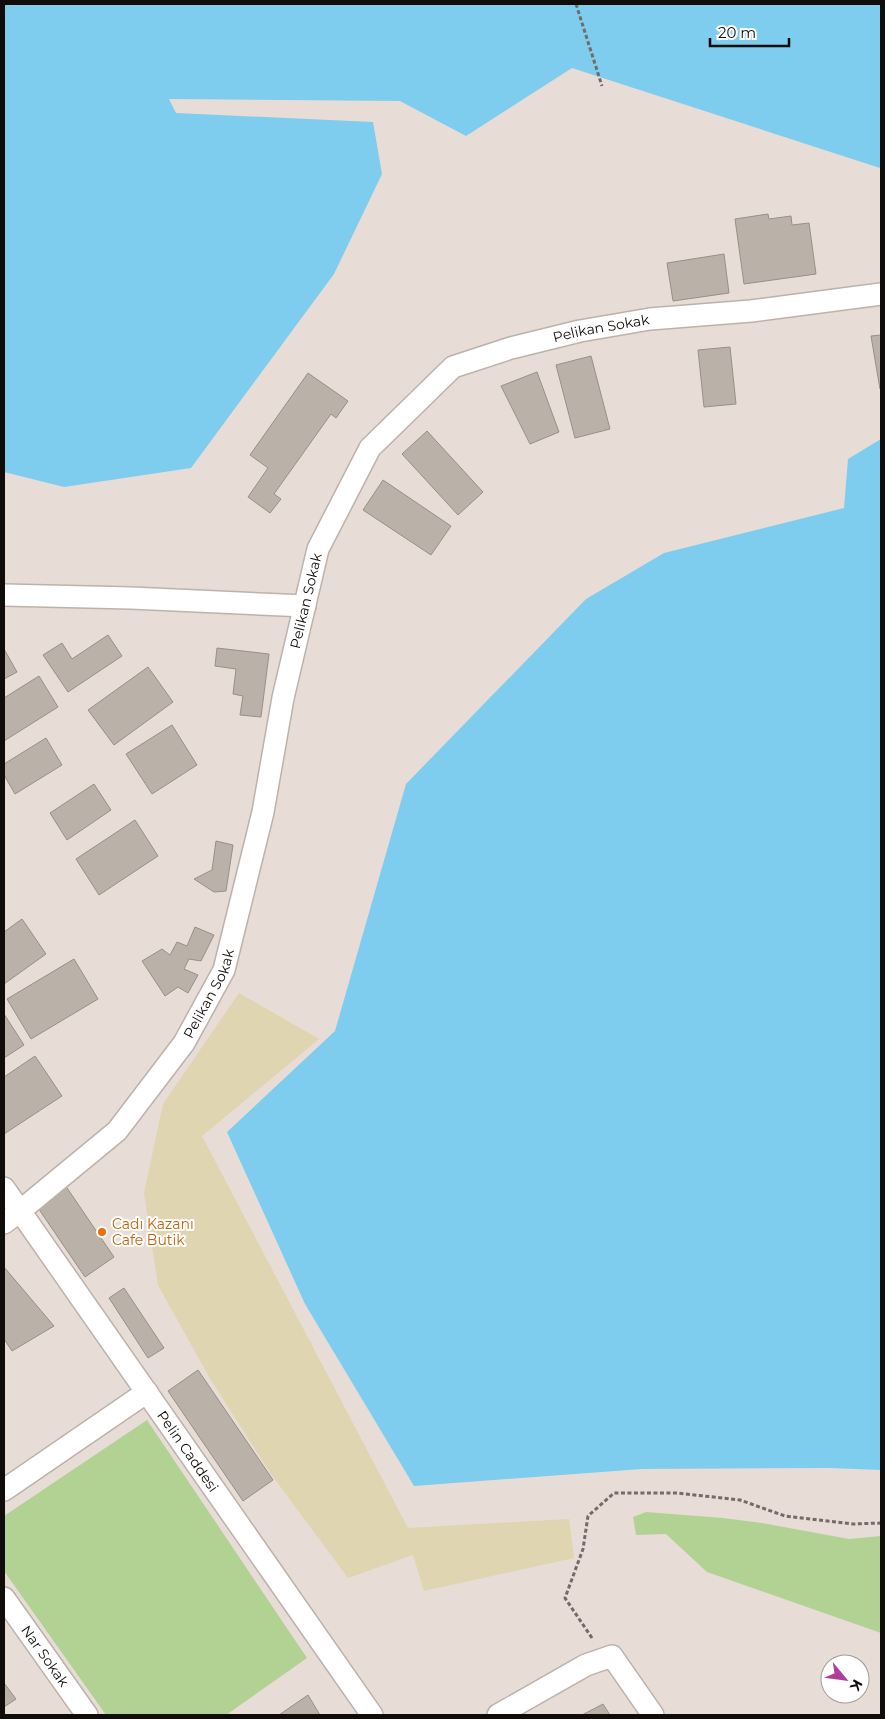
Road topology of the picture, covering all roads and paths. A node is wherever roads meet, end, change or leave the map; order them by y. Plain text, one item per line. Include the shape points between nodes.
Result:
1 (576, 4) edge
2 (602, 86) dead end
3 (881, 294) edge
4 (4, 595) edge
5 (305, 606) junction
6 (4, 1188) edge
7 (12, 1217) edge
8 (147, 1392) junction
9 (4, 1490) edge
10 (881, 1523) edge
11 (4, 1598) edge
12 (606, 1658) junction
13 (87, 1715) edge
14 (372, 1715) edge
15 (498, 1715) edge
16 (653, 1715) edge

1 - 2 path
3 - 5 street, Pelikan Sokak via 751,311 650,319 589,329 510,348 454,367 370,448 318,549
4 - 5 street
5 - 7 street, Pelikan Sokak via 283,698 263,812 224,970 184,1043 117,1131
6 - 7 street, Pelin Caddesi
7 - 8 street, Pelin Caddesi
8 - 9 street
8 - 14 street, Pelin Caddesi
10 - 12 path via 854,1524 785,1516 740,1500 677,1492 614,1492 588,1516 583,1549 565,1598
11 - 13 street, Nar Sokak
12 - 15 street via 586,1665
12 - 16 street via 612,1656

